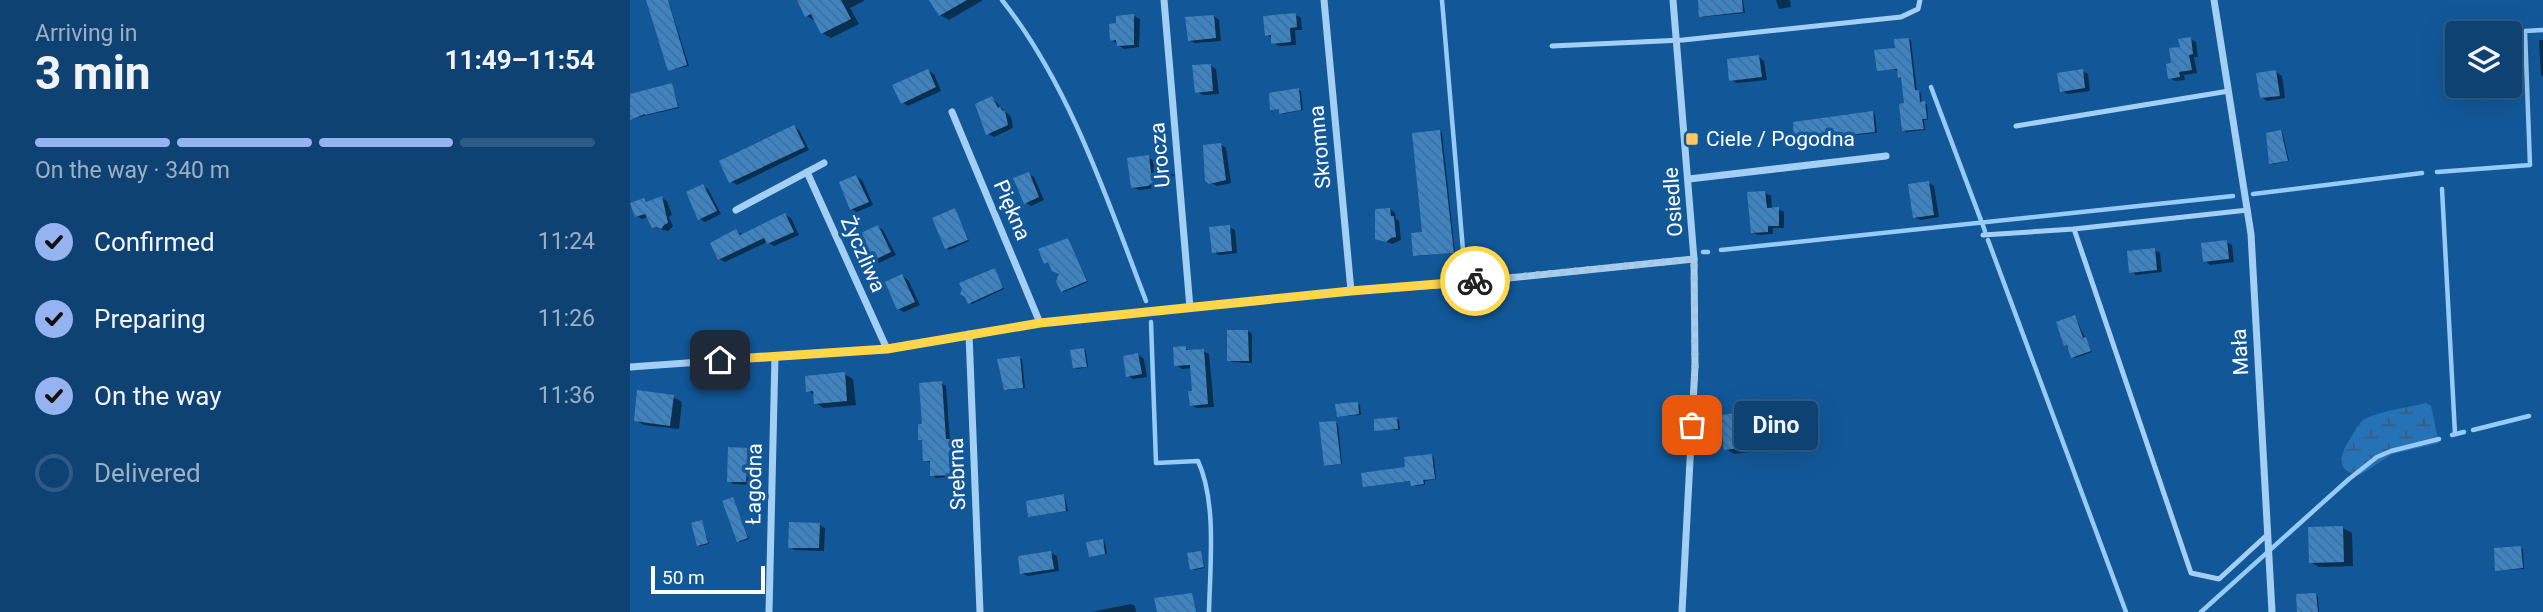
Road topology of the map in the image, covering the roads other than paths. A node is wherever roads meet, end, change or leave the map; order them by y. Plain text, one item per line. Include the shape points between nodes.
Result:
1 (1164, 0) edge
2 (1324, 0) edge
3 (1673, 0) edge
4 (1920, 0) edge
5 (2214, 0) edge
6 (1677, 40) junction
7 (1552, 46) dead end
8 (2229, 91) junction
9 (952, 112) dead end
10 (2016, 126) dead end
11 (1886, 156) dead end
12 (824, 163) dead end
13 (807, 173) junction
14 (1689, 179) junction
15 (736, 210) dead end
16 (2248, 210) junction
17 (2074, 229) junction
18 (1983, 235) dead end
19 (1694, 259) junction
20 (1351, 291) junction
21 (1190, 308) junction
22 (1040, 323) junction
23 (969, 334) junction
24 (887, 349) junction
25 (775, 356) junction
26 (630, 368) edge
27 (2268, 534) junction
28 (769, 612) edge
29 (980, 612) edge
30 (1682, 612) edge
31 (2272, 612) edge

1 - 21 street, Urocza
2 - 20 street, Skromna
3 - 6 street, Osiedle
4 - 6 lane via 1918,9 1901,17
5 - 8 street, Mała
6 - 7 lane
6 - 14 street, Osiedle
8 - 10 lane
8 - 16 street, Mała
9 - 22 street, Piękna
11 - 14 street
12 - 13 street
13 - 15 street
13 - 24 street, Życzliwa
14 - 19 street, Osiedle
16 - 17 lane
16 - 27 street, Mała
17 - 18 lane
17 - 27 lane via 2191,573 2218,579
19 - 20 street
19 - 30 street, Osiedle via 1695,366
20 - 21 street
21 - 22 street
22 - 23 street
23 - 24 street
23 - 29 street, Srebrna
24 - 25 street
25 - 26 street
25 - 28 street, Łagodna
27 - 31 street, Mała

